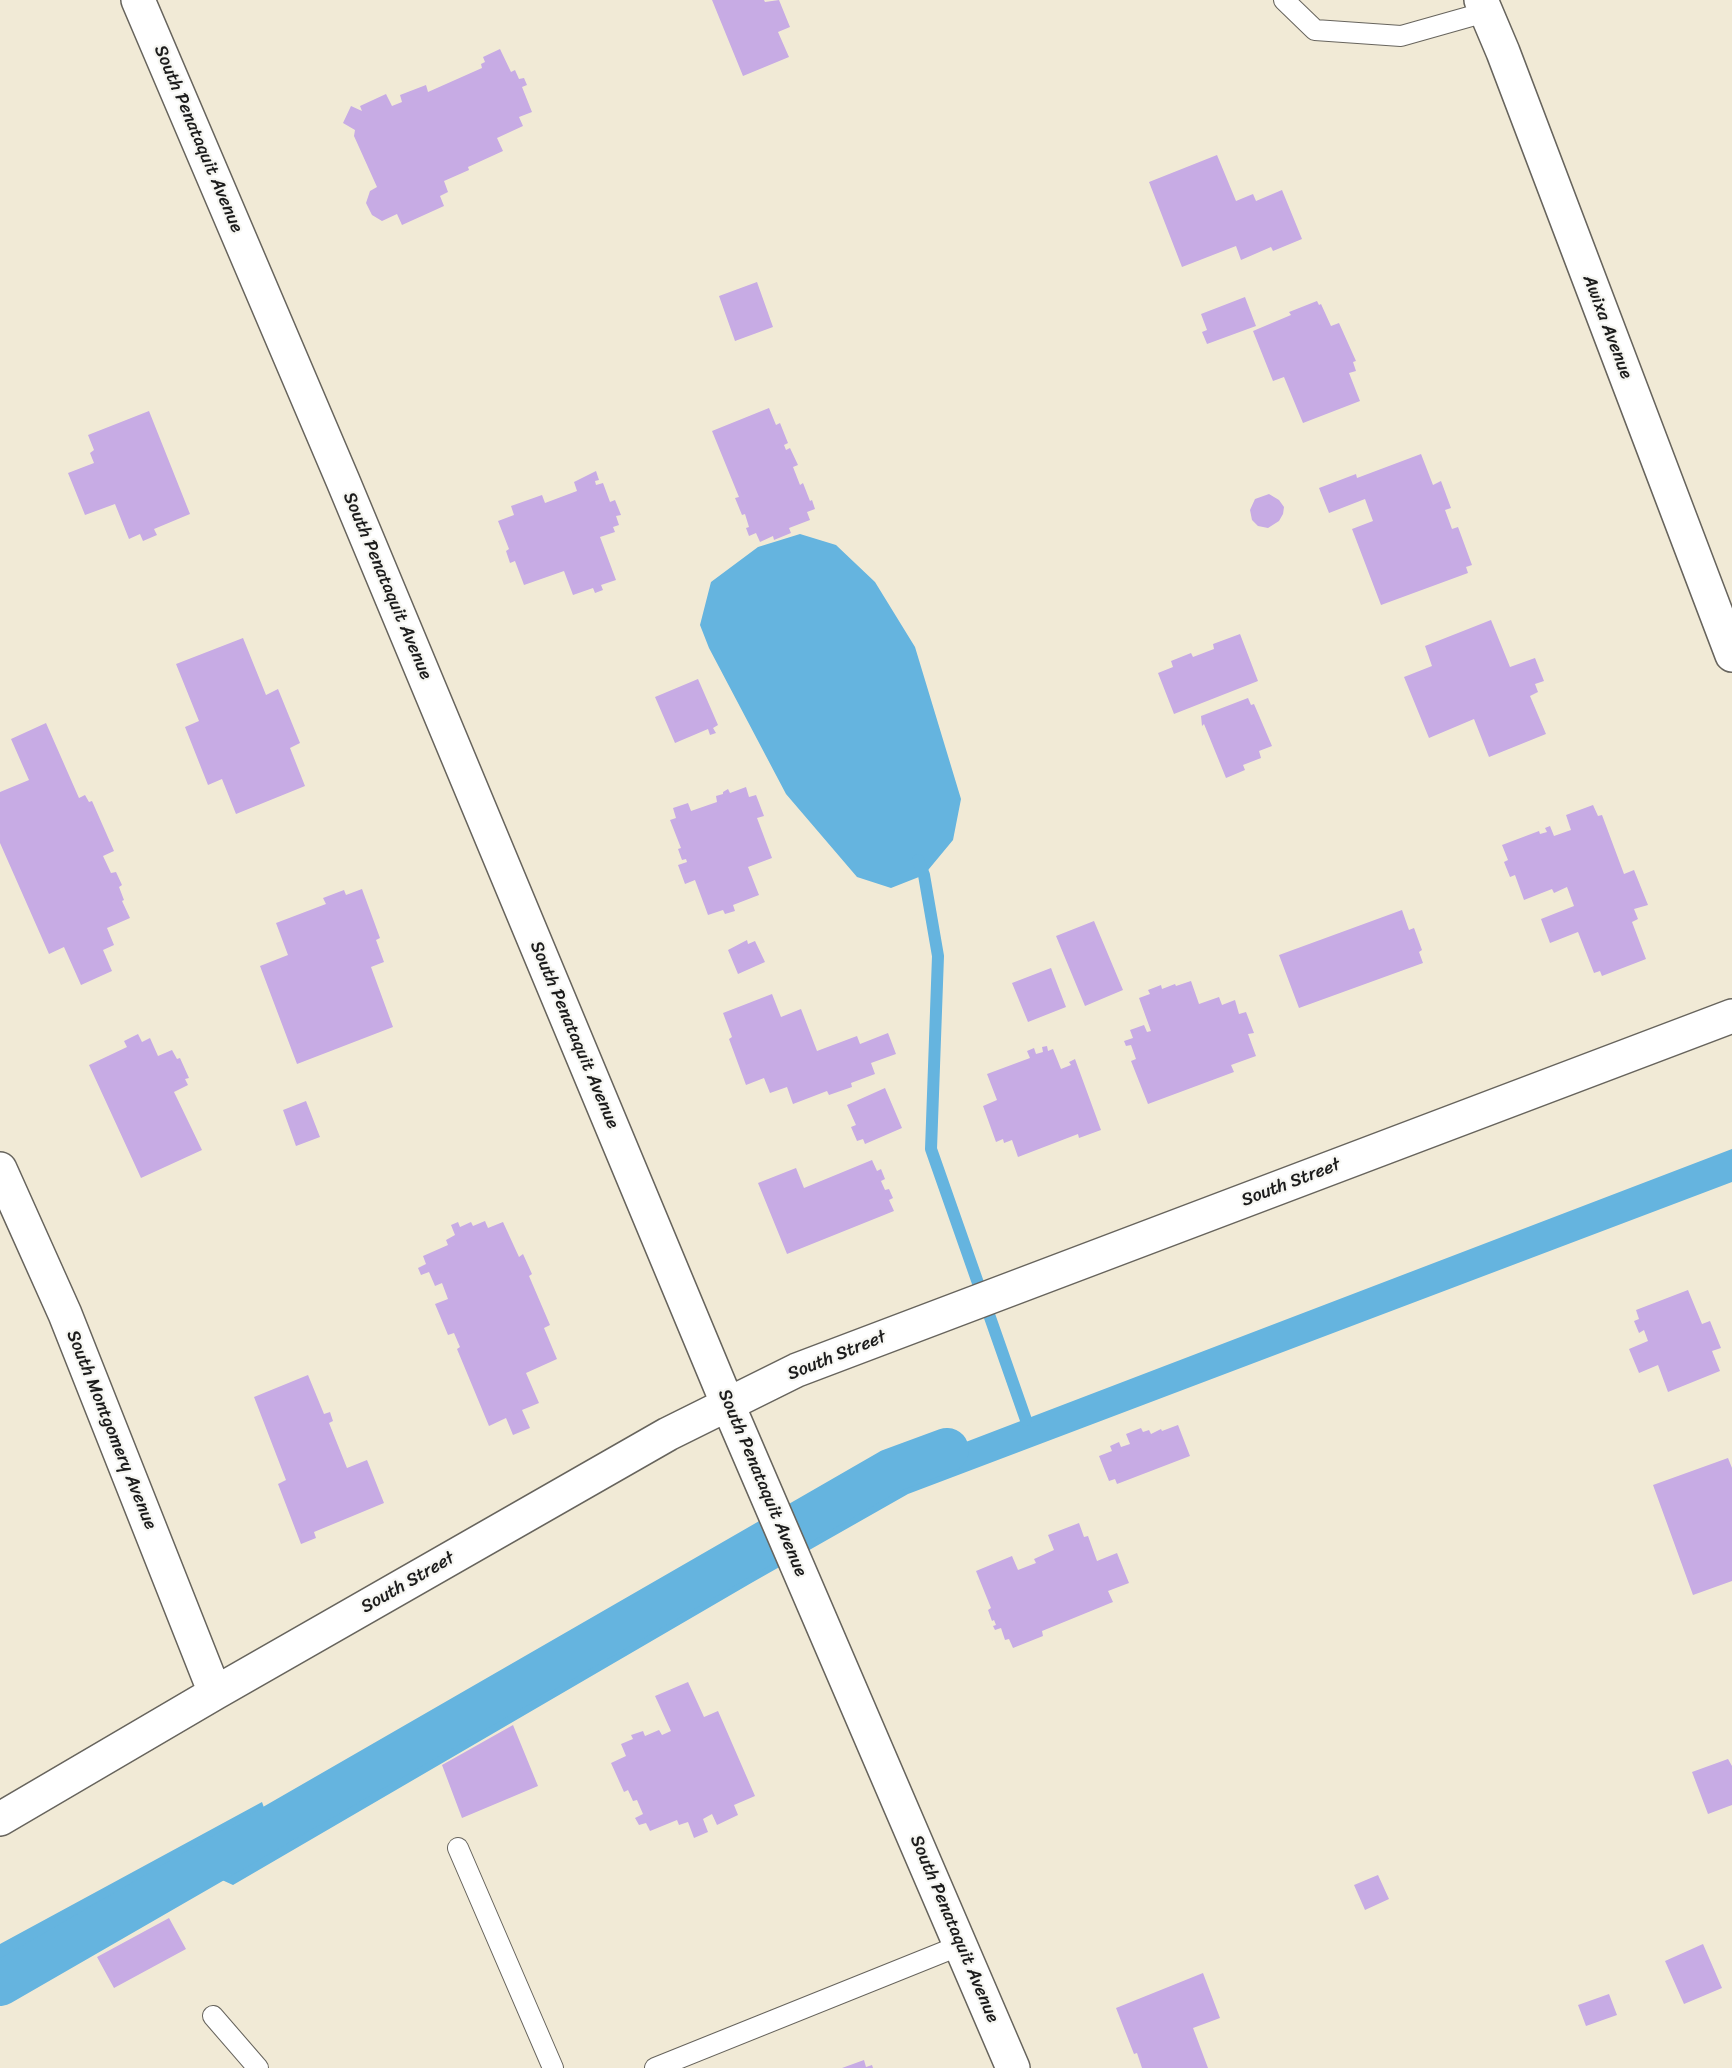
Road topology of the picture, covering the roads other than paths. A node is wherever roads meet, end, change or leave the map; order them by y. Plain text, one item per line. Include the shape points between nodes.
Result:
1 (138, 0) edge
2 (1284, 0) edge
3 (1484, 6) edge
4 (1732, 655) edge
5 (1732, 1016) edge
6 (0, 1169) edge
7 (728, 1405) junction
8 (215, 1693) junction
9 (0, 1819) edge
10 (458, 1848) dead end
11 (961, 1945) junction
12 (213, 2016) dead end
13 (258, 2068) edge
14 (553, 2068) edge
15 (655, 2068) edge
16 (1013, 2068) edge

1 - 7 street, South Penataquit Avenue
2 - 3 lane via 1315,30 1401,36
3 - 4 street, Awixa Avenue
5 - 7 street, South Street via 797,1370
6 - 8 street, South Montgomery Avenue via 65,1314
7 - 8 street, South Street via 668,1434
7 - 11 street, South Penataquit Avenue
8 - 9 street, South Street
10 - 14 lane
11 - 15 lane
11 - 16 street, South Penataquit Avenue
12 - 13 lane

